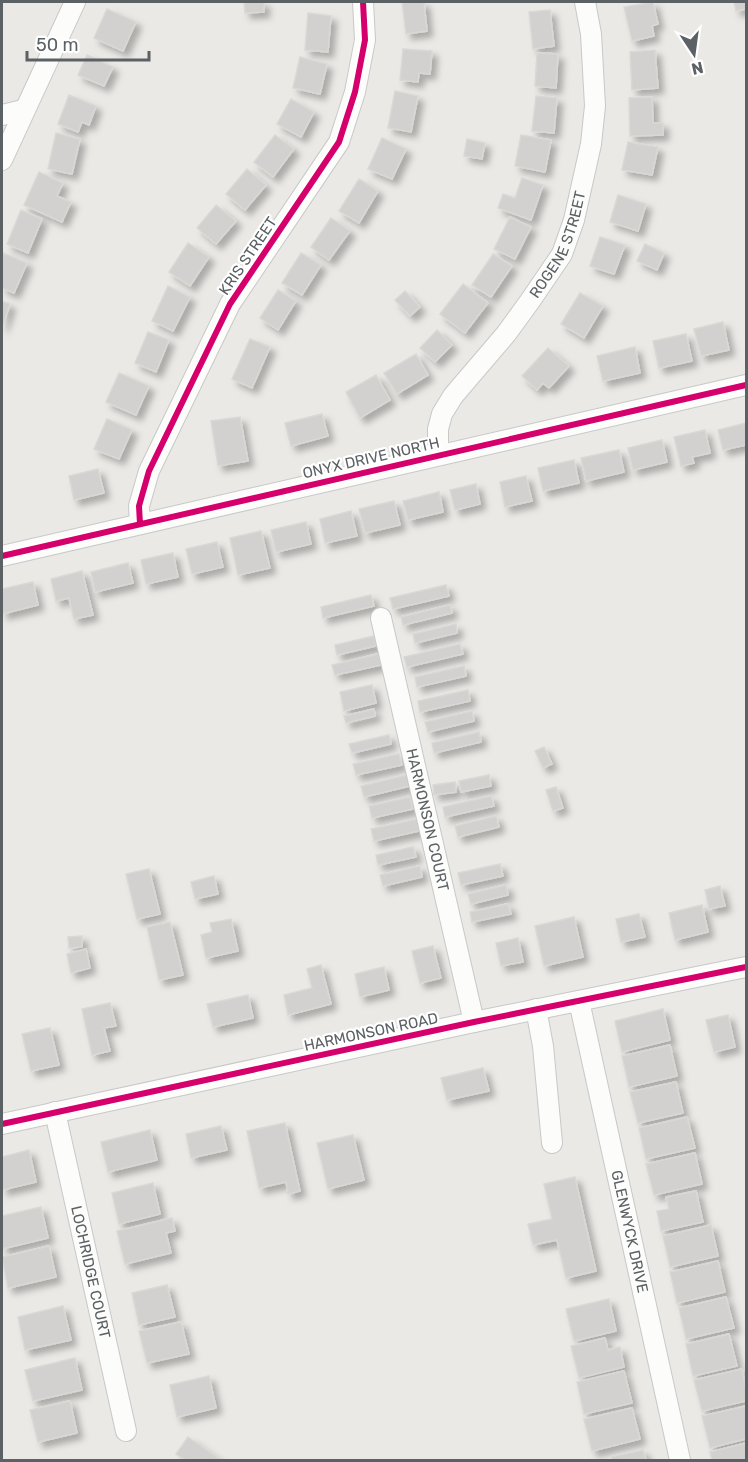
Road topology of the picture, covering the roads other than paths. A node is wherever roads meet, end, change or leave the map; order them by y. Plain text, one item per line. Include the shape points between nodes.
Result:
1 (75, 2) edge
2 (363, 2) edge
3 (585, 2) edge
4 (23, 110) junction
5 (2, 115) edge
6 (2, 160) edge
7 (747, 384) edge
8 (438, 455) junction
9 (140, 524) junction
10 (2, 556) edge
11 (381, 618) dead end
12 (747, 967) edge
13 (579, 1001) junction
14 (536, 1009) junction
15 (474, 1022) junction
16 (55, 1112) junction
17 (2, 1124) edge
18 (552, 1143) dead end
19 (126, 1431) dead end
20 (680, 1461) edge

1 - 4 street
2 - 9 street, KRIS STREET via 365,40 355,92 339,142 230,304 149,471 139,506
3 - 8 street, ROGENE STREET via 595,106 574,220 562,254 531,302 442,414
4 - 5 street
4 - 6 street
7 - 8 street, ONYX DRIVE NORTH
8 - 9 street, ONYX DRIVE NORTH
9 - 10 street, ONYX DRIVE NORTH
11 - 15 street, HARMONSON COURT
12 - 13 street, HARMONSON ROAD
13 - 14 street, HARMONSON ROAD
13 - 20 street, GLENWYCK DRIVE
14 - 15 street, HARMONSON ROAD
14 - 18 street
15 - 16 street, HARMONSON ROAD
16 - 17 street, HARMONSON ROAD
16 - 19 street, LOCHRIDGE COURT

